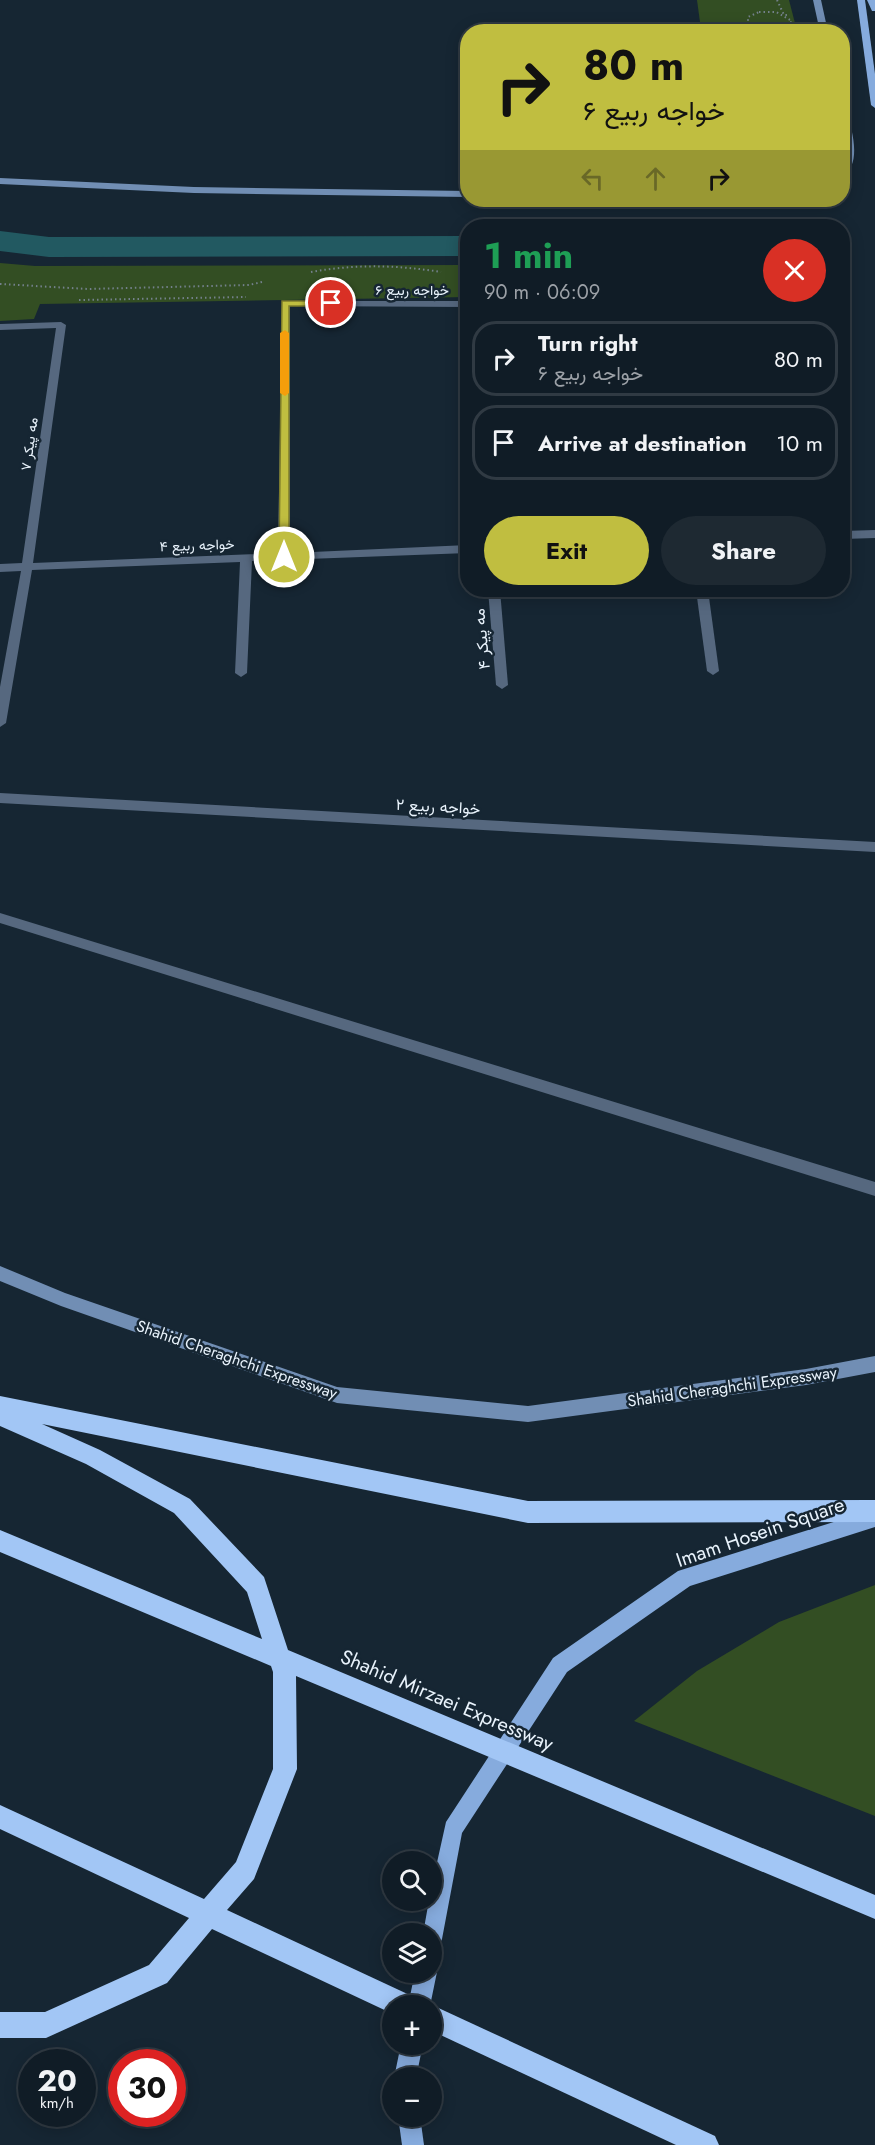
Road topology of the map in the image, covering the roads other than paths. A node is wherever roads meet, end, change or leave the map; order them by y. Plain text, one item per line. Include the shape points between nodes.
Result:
1 (817, 0) edge
2 (861, 0) edge
3 (871, 0) edge
4 (875, 9) edge
5 (822, 24) edge
6 (875, 105) edge
7 (0, 181) edge
8 (460, 194) edge
9 (460, 304) edge
10 (0, 327) edge
11 (875, 534) edge
12 (850, 535) edge
13 (460, 549) edge
14 (284, 557) junction
15 (246, 558) junction
16 (27, 567) junction
17 (0, 568) edge
18 (495, 597) edge
19 (703, 597) edge
20 (713, 671) dead end
21 (241, 673) dead end
22 (502, 686) dead end
23 (0, 723) edge
24 (0, 798) edge
25 (875, 847) edge
26 (0, 918) edge
27 (875, 1189) edge
28 (0, 1273) edge
29 (875, 1364) edge
30 (0, 1406) edge
31 (0, 1416) edge
32 (875, 1511) edge
33 (875, 1518) edge
34 (0, 1541) edge
35 (0, 1817) edge
36 (875, 1907) edge
37 (435, 1923) edge
38 (382, 1995) edge
39 (442, 2023) edge
40 (0, 2025) edge
41 (411, 2127) edge
42 (413, 2145) edge
43 (706, 2145) edge

1 - 5 street
2 - 6 main road
3 - 4 main road
7 - 8 street via 194,190
9 - 14 street, خواجه ربیع ۶ via 285,303
10 - 16 street, مه پیکر ۷ via 61,325
11 - 12 street
13 - 14 street, خواجه ربیع ۴
14 - 15 street, خواجه ربیع ۴
15 - 16 street, خواجه ربیع ۴
15 - 21 street
16 - 17 street, خواجه ربیع ۴
16 - 23 street, مه پیکر ۷
18 - 22 street, مه پیکر ۴
19 - 20 street
24 - 25 street, خواجه ربیع ۲
26 - 27 street
28 - 29 street, Shahid Cheraghchi Expressway via 61,1299 337,1395 528,1414 795,1379
30 - 32 highway via 528,1512
31 - 40 highway via 93,1457 182,1506 256,1585 284,1672 285,1769 245,1870 158,1974 46,2025
33 - 37 main road, Imam Hosein Square via 686,1578 560,1665 453,1829
34 - 36 highway, Shahid Mirzaei Expressway
35 - 38 highway
39 - 43 highway
41 - 42 main road

